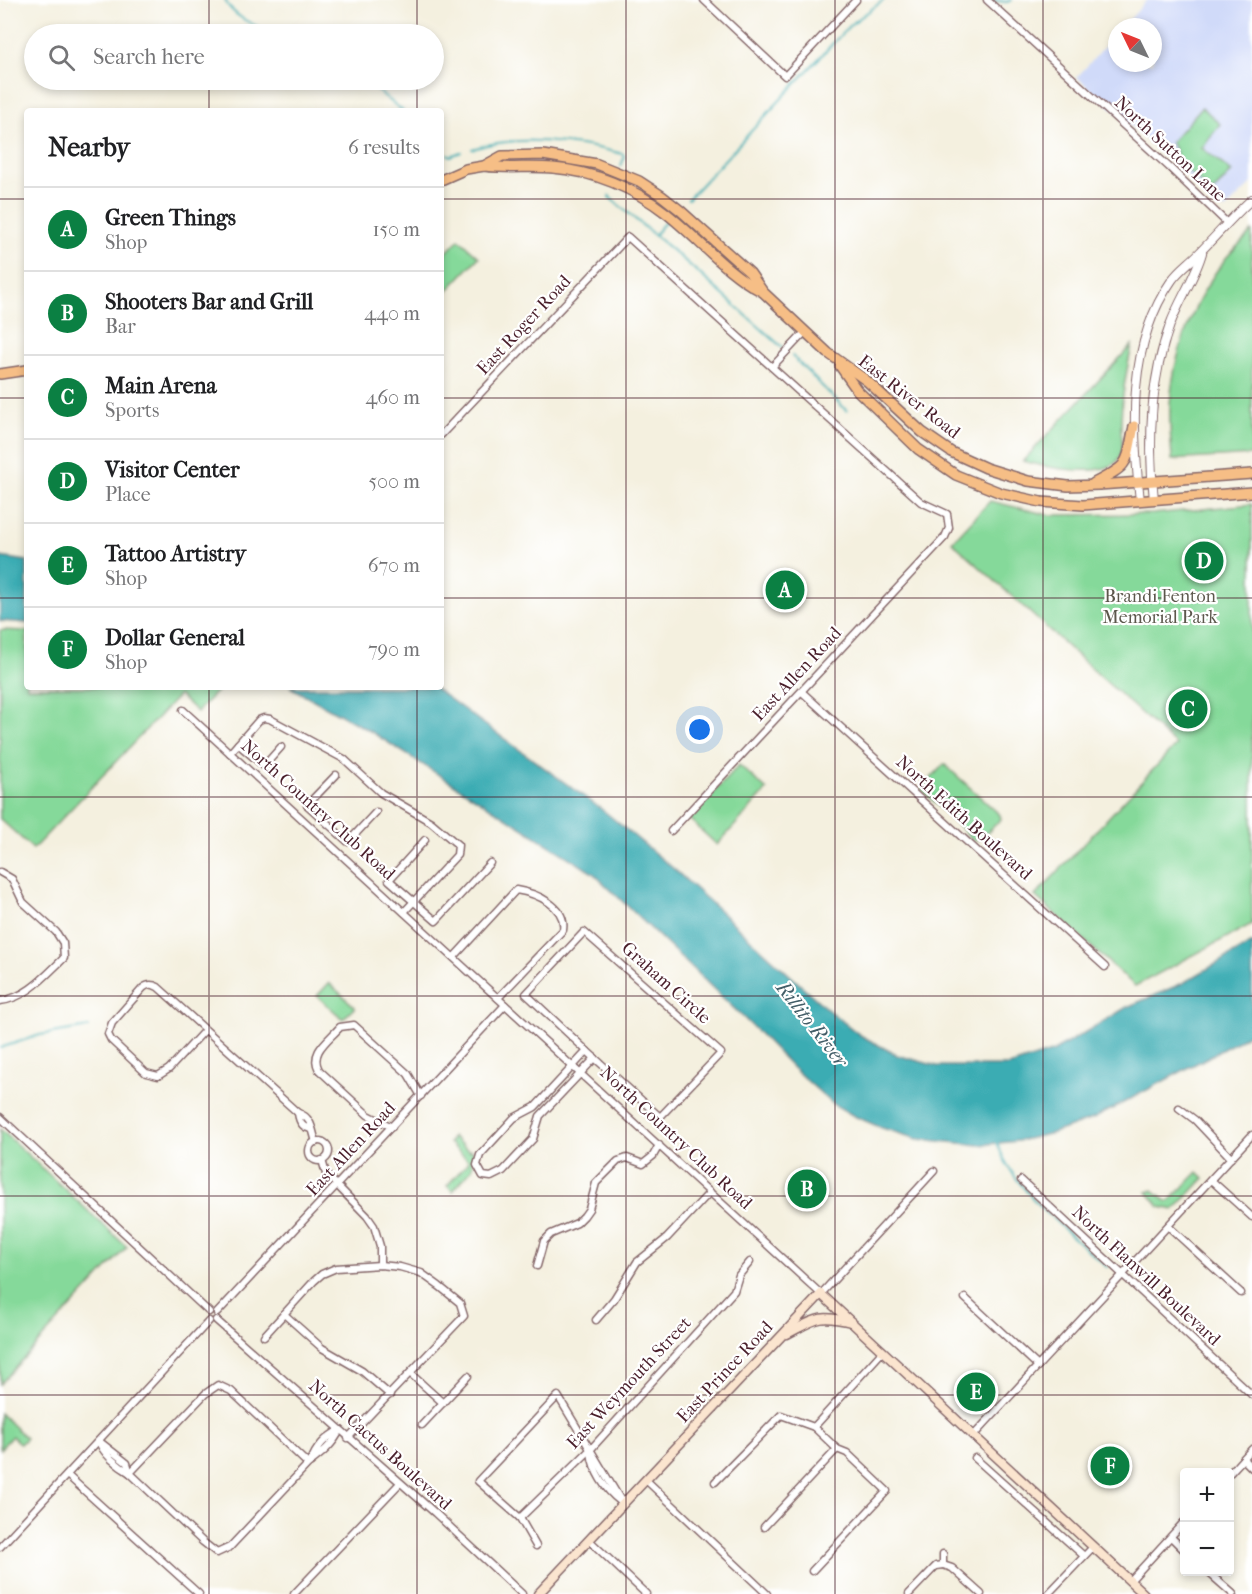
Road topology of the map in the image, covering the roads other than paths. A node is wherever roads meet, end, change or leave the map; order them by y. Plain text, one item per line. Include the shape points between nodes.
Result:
1 (704, 0) edge
2 (856, 0) edge
3 (987, 0) edge
4 (444, 179) edge
5 (1252, 198) edge
6 (1227, 223) junction
7 (1202, 251) junction
8 (805, 333) junction
9 (837, 362) junction
10 (772, 367) junction
11 (24, 370) edge
12 (0, 374) edge
13 (1134, 426) junction
14 (444, 432) edge
15 (1252, 474) edge
16 (1153, 481) junction
17 (1138, 482) junction
18 (1090, 485) junction
19 (1252, 492) edge
20 (1154, 500) junction
21 (1140, 501) junction
22 (802, 692) junction
23 (183, 710) dead end
24 (238, 744) junction
25 (281, 747) dead end
26 (230, 753) junction
27 (336, 775) dead end
28 (376, 812) dead end
29 (326, 822) junction
30 (316, 831) junction
31 (671, 831) dead end
32 (425, 840) dead end
33 (489, 863) dead end
34 (0, 872) edge
35 (414, 902) junction
36 (404, 912) junction
37 (454, 957) junction
38 (1105, 968) dead end
39 (498, 998) junction
40 (0, 1001) edge
41 (505, 1005) junction
42 (205, 1030) junction
43 (587, 1051) junction
44 (595, 1058) junction
45 (573, 1066) junction
46 (580, 1073) junction
47 (421, 1096) junction
48 (1179, 1108) dead end
49 (0, 1117) edge
50 (392, 1127) junction
51 (1252, 1136) edge
52 (316, 1142) junction
53 (659, 1146) junction
54 (1231, 1158) junction
55 (322, 1161) junction
56 (934, 1171) dead end
57 (1021, 1180) dead end
58 (1211, 1180) junction
59 (337, 1185) junction
60 (710, 1192) junction
61 (1252, 1217) edge
62 (1168, 1226) junction
63 (750, 1262) dead end
64 (380, 1265) junction
65 (537, 1266) dead end
66 (1122, 1275) junction
67 (1242, 1293) dead end
68 (821, 1294) junction
69 (964, 1298) dead end
70 (209, 1312) junction
71 (217, 1313) junction
72 (284, 1314) junction
73 (596, 1320) dead end
74 (213, 1321) junction
75 (852, 1322) junction
76 (264, 1336) dead end
77 (779, 1339) junction
78 (883, 1351) junction
79 (1038, 1366) junction
80 (411, 1374) junction
81 (468, 1376) dead end
82 (390, 1395) junction
83 (1252, 1395) edge
84 (443, 1403) junction
85 (422, 1425) dead end
86 (813, 1427) junction
87 (340, 1430) junction
88 (974, 1435) junction
89 (348, 1438) junction
90 (99, 1441) junction
91 (591, 1449) junction
92 (837, 1449) junction
93 (1252, 1449) edge
94 (975, 1458) dead end
95 (1243, 1459) junction
96 (310, 1463) junction
97 (1252, 1468) edge
98 (1234, 1469) edge
99 (130, 1473) junction
100 (67, 1475) junction
101 (646, 1480) junction
102 (715, 1482) dead end
103 (400, 1483) junction
104 (623, 1504) junction
105 (520, 1518) junction
106 (764, 1527) dead end
107 (1180, 1527) edge
108 (1171, 1537) junction
109 (589, 1540) junction
110 (1180, 1545) edge
111 (536, 1546) dead end
112 (1093, 1546) junction
113 (0, 1547) edge
114 (943, 1554) dead end
115 (1084, 1556) junction
116 (943, 1565) junction
117 (812, 1571) dead end
118 (1213, 1576) edge
119 (1130, 1581) junction
120 (199, 1594) edge
121 (294, 1594) edge
122 (522, 1594) edge
123 (538, 1594) edge
124 (646, 1594) edge
125 (767, 1594) edge
126 (909, 1594) edge
127 (981, 1594) edge
128 (1048, 1594) edge
129 (1144, 1594) edge
130 (1233, 1594) edge

1 - 2 street via 785,76
3 - 6 street, North Sutton Lane
4 - 8 main road, East River Road via 502,156 543,154 589,162 626,175 681,211 750,273 763,292
5 - 6 street
6 - 7 street
7 - 13 street via 1173,279 1148,330 1138,373
7 - 16 street via 1170,324 1160,358 1153,397
8 - 9 main road, East River Road
8 - 10 street
9 - 18 main road, East River Road via 867,381 922,432 961,457 1028,481
9 - 21 main road, East River Road via 857,390 908,440 970,482 1041,502 1083,505
10 - 14 street, East Roger Road via 628,237
10 - 22 street, East Allen Road via 921,502 947,514 949,528 945,537
11 - 12 main road
13 - 17 street
13 - 18 main road via 1122,468
15 - 16 main road, East River Road
16 - 17 main road, East River Road
16 - 20 street
17 - 18 main road, East River Road
17 - 21 street
19 - 20 main road, East River Road
20 - 21 main road, East River Road
22 - 31 street, East Allen Road
22 - 38 street, North Edith Boulevard
23 - 26 street, North Country Club Road
24 - 25 street via 264,766
24 - 26 street
24 - 35 street via 259,720 270,719 348,762 381,793 445,833 458,845 457,855
26 - 30 street, North Country Club Road
27 - 29 street via 307,805
28 - 29 street via 348,842
29 - 30 street
30 - 36 street, North Country Club Road
32 - 35 street via 389,880
33 - 35 street via 436,921
34 - 40 street via 12,879 23,902 56,932 63,943 64,958 26,993
35 - 36 street
36 - 37 street, North Country Club Road
37 - 39 street, North Country Club Road
37 - 39 street via 516,890 539,897 560,912 563,930
39 - 41 street, North Country Club Road
41 - 45 street, North Country Club Road
41 - 47 street, East Allen Road
42 - 42 street via 158,1076 146,1073 108,1034 112,1023 147,985 158,987
42 - 52 street via 311,1123
43 - 44 street, Graham Circle
43 - 44 street, Graham Circle via 526,994 584,932 721,1053 660,1117
43 - 45 street
44 - 46 street
45 - 46 street, North Country Club Road
45 - 46 street via 535,1107 514,1118 480,1155 477,1164 483,1176 503,1172 533,1138 540,1116
46 - 53 street, North Country Club Road
47 - 50 street, East Allen Road
47 - 50 street via 408,1074 354,1025 340,1027 315,1054 315,1063 369,1115
48 - 54 street
49 - 70 street
50 - 59 street, East Allen Road
51 - 54 street
52 - 55 street via 328,1148
52 - 55 street via 309,1154
53 - 60 street, North Country Club Road
53 - 65 street via 643,1164 627,1158 618,1161 596,1184 584,1216 544,1241
54 - 58 street
55 - 59 street via 326,1174
56 - 68 street, East Prince Road
57 - 66 street, North Flanwill Boulevard
58 - 61 street
58 - 62 street
59 - 64 street via 374,1226
59 - 71 street, East Allen Road
60 - 68 street, North Country Club Road
60 - 73 street via 667,1238 637,1262
62 - 66 street
62 - 67 street
63 - 91 street, East Weymouth Street via 739,1275 734,1291
64 - 72 street via 336,1268 322,1274
64 - 80 street via 421,1273 460,1303 464,1316
66 - 79 street
66 - 83 street, North Flanwill Boulevard
68 - 75 main road, North Country Club Road
68 - 77 main road, East Prince Road
69 - 79 street
70 - 71 street
70 - 74 street via 207,1316
71 - 74 street
72 - 76 street
72 - 82 street via 322,1348 362,1371
74 - 87 street, North Cactus Boulevard
74 - 90 street
75 - 77 main road via 828,1317 813,1320
75 - 78 main road, North Country Club Road
77 - 101 main road, East Prince Road
78 - 86 street
78 - 88 main road, North Country Club Road
79 - 88 street
80 - 82 street
80 - 84 street
81 - 84 street
82 - 89 street
84 - 85 street
86 - 92 street
86 - 102 street via 781,1415
87 - 89 street, North Cactus Boulevard
87 - 96 street via 336,1439
88 - 112 main road, North Country Club Road
89 - 103 street, North Cactus Boulevard
90 - 99 street via 101,1449
90 - 100 street
91 - 104 street via 592,1464 610,1494
91 - 105 street, East Weymouth Street
91 - 105 street via 558,1396 478,1481
92 - 106 street
92 - 117 street via 847,1453 887,1491
93 - 95 street
94 - 115 street
95 - 97 street
95 - 98 street
96 - 99 street via 231,1391 218,1385
96 - 99 street via 230,1547 217,1553
100 - 113 street
100 - 120 street
101 - 104 main road, East Prince Road
101 - 125 street
103 - 121 street
103 - 122 street, North Cactus Boulevard
104 - 109 main road, East Prince Road
105 - 111 street
107 - 108 street
108 - 110 street
108 - 119 street
109 - 123 main road, East Prince Road
109 - 124 street
112 - 115 street
112 - 119 main road, North Country Club Road
114 - 116 street
115 - 128 street
116 - 126 street via 936,1566
116 - 127 street via 952,1568
118 - 130 street
119 - 129 main road, North Country Club Road

